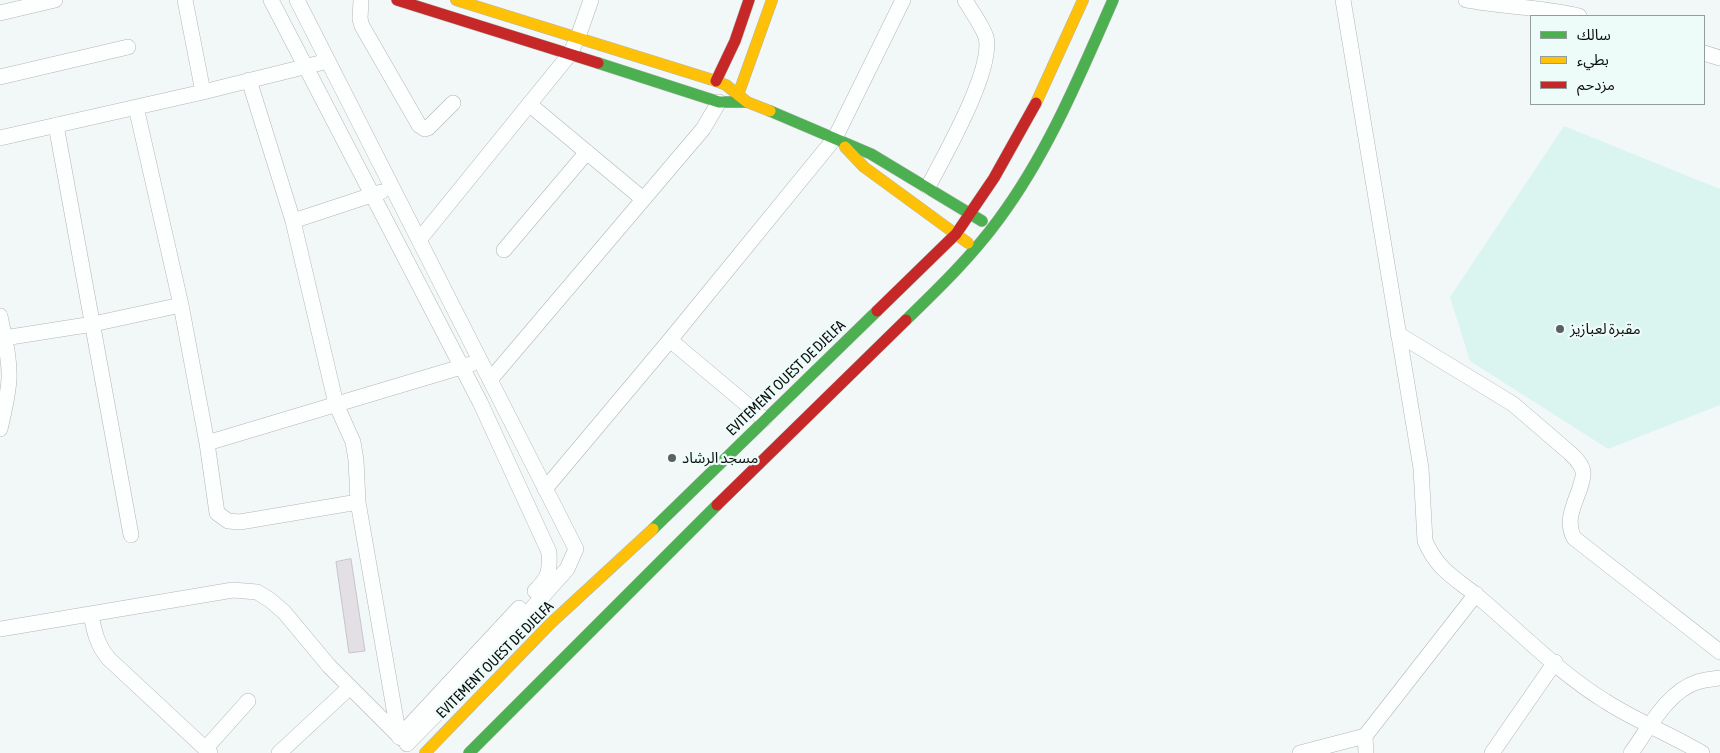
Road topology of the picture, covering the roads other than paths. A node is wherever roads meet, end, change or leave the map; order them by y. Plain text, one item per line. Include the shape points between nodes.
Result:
1 (55, 0) edge
2 (185, 0) edge
3 (272, 0) edge
4 (297, 0) edge
5 (360, 0) edge
6 (396, 0) edge
7 (456, 0) edge
8 (591, 0) edge
9 (749, 0) edge
10 (772, 0) edge
11 (903, 0) edge
12 (965, 0) edge
13 (1084, 0) edge
14 (1113, 0) edge
15 (1343, 0) edge
16 (1466, 0) edge
17 (1493, 3) edge
18 (438, 7) edge
19 (0, 13) edge
20 (1573, 15) edge
21 (578, 37) junction
22 (128, 47) dead end
23 (1705, 53) edge
24 (570, 54) junction
25 (1720, 58) edge
26 (328, 61) junction
27 (306, 66) junction
28 (0, 77) edge
29 (249, 80) junction
30 (716, 81) junction
31 (203, 92) junction
32 (743, 99) junction
33 (719, 102) junction
34 (453, 103) dead end
35 (529, 104) junction
36 (136, 107) junction
37 (56, 125) junction
38 (0, 138) edge
39 (838, 141) junction
40 (587, 152) junction
41 (928, 187) junction
42 (392, 188) junction
43 (372, 195) junction
44 (643, 199) junction
45 (971, 214) junction
46 (293, 222) junction
47 (992, 228) junction
48 (956, 234) junction
49 (419, 240) junction
50 (976, 249) junction
51 (504, 250) dead end
52 (181, 305) junction
53 (0, 316) edge
54 (93, 324) junction
55 (1398, 334) junction
56 (4, 338) junction
57 (670, 340) junction
58 (480, 361) junction
59 (462, 367) junction
60 (490, 380) junction
61 (336, 404) junction
62 (764, 419) junction
63 (0, 429) edge
64 (206, 443) junction
65 (545, 488) junction
66 (358, 502) junction
67 (131, 534) dead end
68 (1476, 594) junction
69 (91, 614) junction
70 (0, 629) edge
71 (1720, 652) edge
72 (1555, 662) junction
73 (1720, 678) edge
74 (349, 688) junction
75 (248, 701) dead end
76 (1650, 727) junction
77 (1365, 736) junction
78 (407, 745) edge
79 (208, 751) edge
80 (279, 753) edge
81 (425, 753) edge
82 (469, 753) edge
83 (1300, 753) edge
84 (1366, 753) edge
85 (1492, 753) edge
86 (1631, 753) edge
87 (1702, 753) edge

1 - 19 street
2 - 31 street
3 - 27 street
4 - 26 street
5 - 34 street via 362,26 418,125 428,128
6 - 18 main road
7 - 21 main road
8 - 21 street
9 - 30 main road
10 - 32 main road
11 - 39 street
12 - 41 street via 986,36 987,51 969,108
13 - 45 main road, EVITEMENT OUEST DE DJELFA via 1034,111
14 - 47 main road via 1080,78 1044,146 1016,196
15 - 55 street
16 - 17 street
17 - 20 street
18 - 24 main road
21 - 24 street
21 - 30 main road
22 - 28 street
23 - 25 street
24 - 33 main road
24 - 35 street
26 - 27 street
26 - 42 street
27 - 29 street
27 - 43 street
29 - 31 street
29 - 46 street
30 - 32 main road
31 - 36 street
32 - 33 main road
32 - 39 main road
33 - 44 street via 703,129
35 - 40 street
35 - 49 street
36 - 37 street
36 - 52 street
37 - 38 street
37 - 54 street
39 - 41 main road via 871,154
39 - 48 main road via 864,166
39 - 57 street
40 - 44 street
40 - 51 street
41 - 45 main road
42 - 43 street
42 - 49 street
43 - 46 street
43 - 59 street
44 - 60 street
45 - 47 main road
45 - 48 main road, EVITEMENT OUEST DE DJELFA
46 - 61 street
47 - 50 main road
48 - 50 main road
48 - 62 main road, EVITEMENT OUEST DE DJELFA
49 - 58 street
50 - 82 main road
52 - 54 street
52 - 64 street
53 - 56 street
54 - 56 street
54 - 67 street
55 - 68 street via 1421,468 1425,541 1439,565
55 - 71 street via 1513,404 1570,452 1584,472 1570,516 1570,531 1574,538
56 - 63 street via 9,377
57 - 62 street
57 - 65 street
58 - 59 street
58 - 60 street
59 - 61 street
59 - 78 street via 549,552 550,563 547,578
60 - 65 street
61 - 64 street
61 - 66 street via 353,442
62 - 81 main road, EVITEMENT OUEST DE DJELFA via 658,524 551,623
64 - 66 street via 217,513 228,521 240,522
65 - 78 street via 576,549 567,569 456,695
66 - 78 street
68 - 72 street
68 - 77 street
69 - 70 street
69 - 74 street via 233,590 256,592 284,612
69 - 79 street via 100,649
72 - 76 street via 1580,684
72 - 85 street
73 - 76 street via 1684,688 1671,698
74 - 78 street
74 - 80 street
75 - 79 street
76 - 86 street
76 - 87 street
77 - 83 street
77 - 84 street

